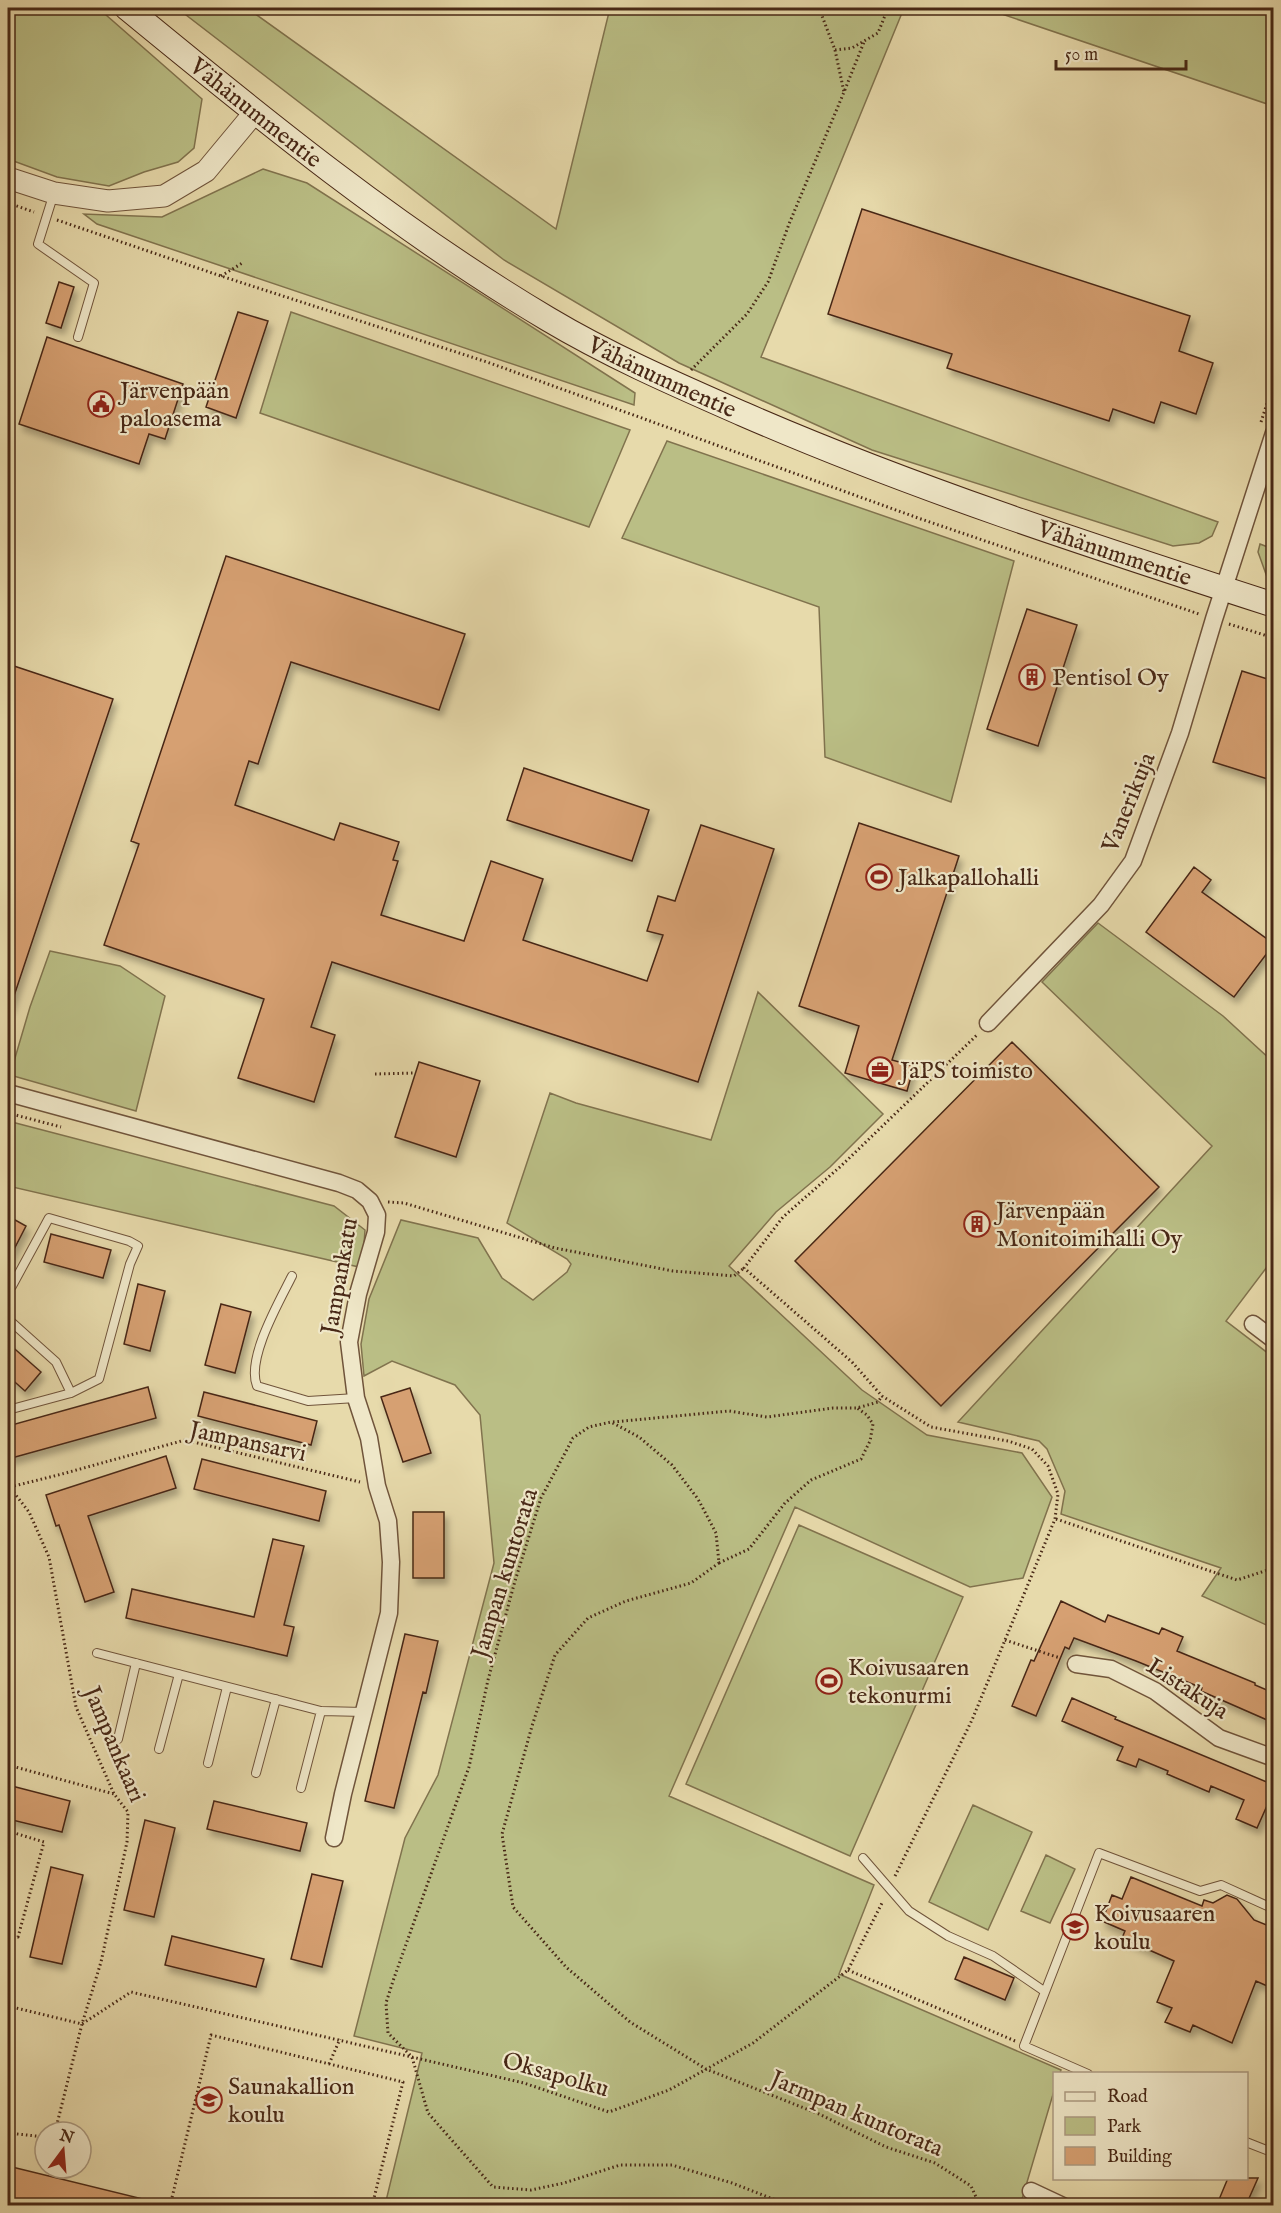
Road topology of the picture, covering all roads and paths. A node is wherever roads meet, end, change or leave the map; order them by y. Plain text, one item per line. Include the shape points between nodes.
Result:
1 (127, 8) edge
2 (819, 8) edge
3 (888, 8) edge
4 (864, 41) junction
5 (835, 50) junction
6 (844, 92) junction
7 (255, 112) junction
8 (8, 177) edge
9 (54, 193) junction
10 (8, 202) edge
11 (47, 216) junction
12 (244, 262) dead end
13 (221, 276) junction
14 (78, 337) dead end
15 (676, 385) junction
16 (1274, 433) edge
17 (1271, 500) dead end
18 (1273, 536) edge
19 (1274, 546) edge
20 (1224, 589) junction
21 (1274, 605) edge
22 (1214, 619) junction
23 (1274, 638) edge
24 (988, 1023) joint
25 (415, 1073) dead end
26 (375, 1074) dead end
27 (8, 1093) edge
28 (370, 1201) junction
29 (744, 1268) junction
30 (292, 1276) dead end
31 (8, 1288) edge
32 (8, 1319) edge
33 (1253, 1324) dead end
34 (1274, 1340) edge
35 (71, 1393) junction
36 (882, 1396) junction
37 (356, 1398) junction
38 (857, 1408) junction
39 (8, 1410) edge
40 (611, 1422) junction
41 (9, 1486) edge
42 (377, 1486) junction
43 (1055, 1519) junction
44 (719, 1563) junction
45 (1274, 1568) edge
46 (1005, 1640) junction
47 (97, 1653) dead end
48 (136, 1663) junction
49 (1076, 1664) joint
50 (179, 1674) junction
51 (227, 1687) junction
52 (276, 1700) junction
53 (321, 1711) junction
54 (364, 1712) junction
55 (118, 1739) dead end
56 (159, 1749) dead end
57 (1274, 1758) edge
58 (208, 1763) dead end
59 (8, 1765) edge
60 (256, 1773) dead end
61 (301, 1788) dead end
62 (114, 1794) junction
63 (8, 1831) edge
64 (334, 1838) dead end
65 (863, 1858) dead end
66 (889, 1888) junction
67 (1274, 1909) edge
68 (8, 1934) edge
69 (848, 1970) junction
70 (1044, 1990) junction
71 (8, 2006) edge
72 (82, 2024) junction
73 (340, 2040) junction
74 (1024, 2046) junction
75 (412, 2057) junction
76 (329, 2064) junction
77 (706, 2069) junction
78 (1086, 2072) edge
79 (58, 2120) edge
80 (8, 2133) edge
81 (33, 2136) edge
82 (1248, 2143) edge
83 (1274, 2153) edge
84 (1031, 2191) dead end
85 (170, 2205) edge
86 (372, 2205) edge
87 (791, 2205) edge
88 (980, 2205) edge
89 (1063, 2205) edge

1 - 7 main road, Vähänummentie
2 - 5 path
3 - 4 path via 878,33
4 - 5 path via 852,48
4 - 6 path
5 - 6 path
6 - 15 path via 768,282 747,314
7 - 9 street via 206,171 164,196 108,201
7 - 15 main road, Vähänummentie via 415,234 550,320
8 - 9 street
9 - 11 lane
10 - 11 path
11 - 13 path
11 - 14 lane via 38,244 94,283
12 - 13 path
13 - 22 path via 487,362 918,518
15 - 20 main road, Vähänummentie via 800,439 947,495
16 - 20 street, Vanerikuja
17 - 18 path
18 - 19 path
20 - 21 main road, Vähänummentie
20 - 22 street, Vanerikuja
22 - 23 path
22 - 24 street, Vanerikuja via 1180,733 1133,861 1101,905
24 - 29 path via 783,1217
25 - 26 path
27 - 28 street, Jampankatu via 339,1183
28 - 29 path via 404,1203 555,1248 674,1271 734,1276
28 - 37 street, Jampankatu via 377,1215 376,1232 349,1342
29 - 36 path via 852,1362
30 - 37 lane via 263,1337 254,1378 257,1386 308,1401
31 - 35 lane via 50,1218 138,1246 99,1379
32 - 35 lane via 56,1362
33 - 34 street
35 - 39 lane
36 - 38 path via 878,1402
36 - 43 path via 931,1427 1032,1449 1048,1466 1058,1494
37 - 42 street, Jampankatu via 369,1438
38 - 40 path, Jampan kuntorata via 767,1417 729,1411
38 - 44 path via 873,1424 861,1459 811,1480 785,1503 749,1549
40 - 44 path via 639,1437 672,1465 692,1490 716,1533
40 - 75 path, Jampan kuntorata via 589,1427 573,1438 541,1498 488,1680 469,1767 387,2003 388,2032
41 - 42 path, Jampansarvi via 185,1440
41 - 62 path, Jampankaari via 29,1512 49,1557 76,1707
42 - 54 street, Jampankatu via 388,1521 389,1613
43 - 45 path via 1237,1580
43 - 46 path
44 - 77 path via 691,1584 627,1601 588,1618 555,1655 502,1834 513,1907 566,1967 630,2022
46 - 49 path
46 - 66 path via 972,1720
47 - 48 lane
48 - 50 lane
48 - 55 lane
49 - 57 street, Listakuja via 1110,1669 1155,1691 1219,1738
50 - 51 lane
50 - 56 lane
51 - 52 lane
51 - 58 lane
52 - 53 lane
52 - 60 lane
53 - 54 lane
53 - 61 lane
54 - 64 street, Jampankatu
59 - 62 path
62 - 72 path, Jampankaari via 128,1812 127,1842
63 - 68 path via 44,1842 18,1937
65 - 66 lane
66 - 69 path
66 - 70 lane via 909,1911 993,1956
67 - 70 lane via 1221,1885 1200,1891 1100,1853
69 - 74 path
69 - 77 path, Oksapolku via 753,2043
70 - 74 lane
71 - 72 path
72 - 73 path, Oksapolku via 132,1992
72 - 79 path, Jampankaari
73 - 75 path, Oksapolku
73 - 76 path
74 - 78 lane
75 - 77 path, Oksapolku via 524,2083 609,2112 669,2090
75 - 87 path via 428,2113 493,2187 531,2190 620,2165 672,2165
76 - 85 path via 211,2035
76 - 86 path via 403,2082
77 - 88 path, Jarmpan kuntorata via 819,2114 886,2147 935,2163 971,2186
80 - 81 path
82 - 83 lane
84 - 89 street

